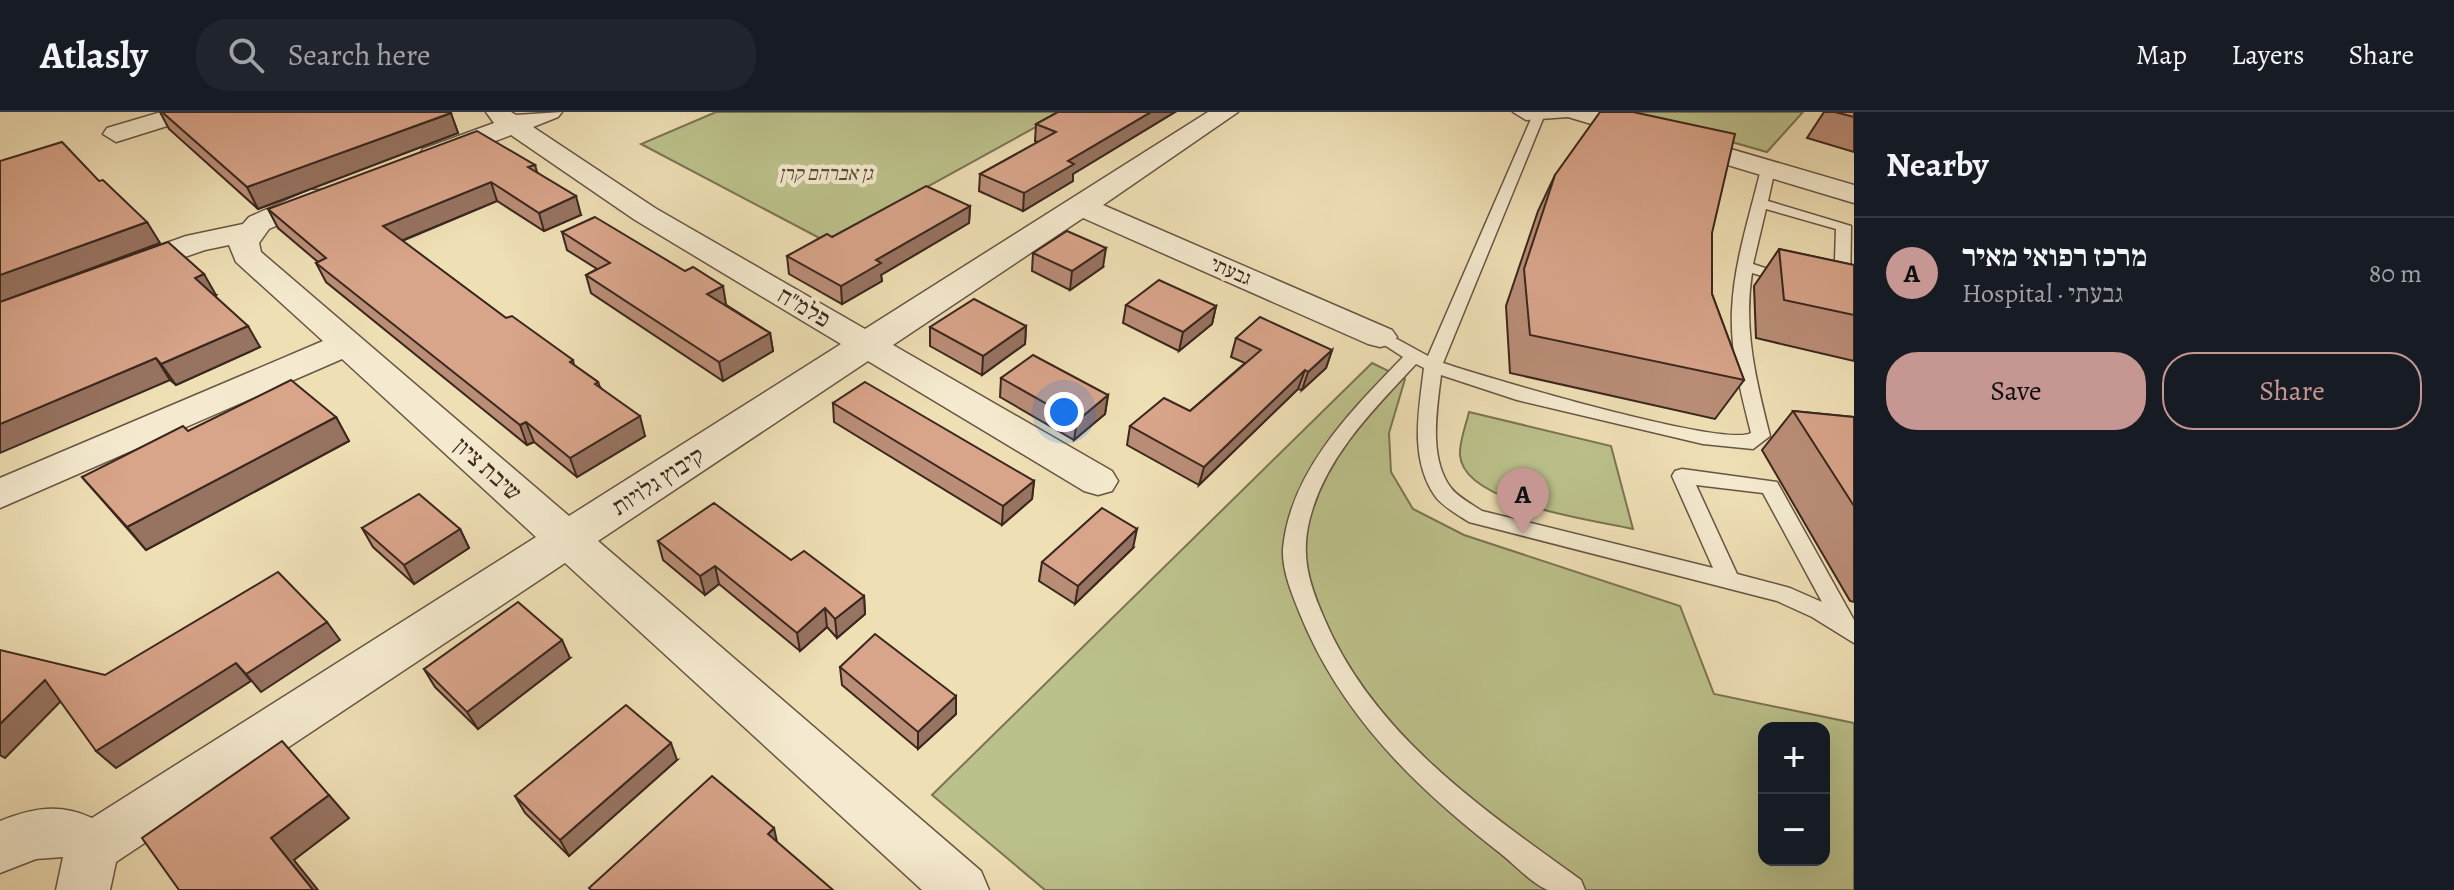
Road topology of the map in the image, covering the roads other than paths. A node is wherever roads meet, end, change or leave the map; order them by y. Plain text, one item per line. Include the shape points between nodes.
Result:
1 (187, 112) edge
2 (549, 112) edge
3 (1224, 112) edge
4 (1577, 112) edge
5 (1541, 113) edge
6 (504, 118) edge
7 (116, 134) dead end
8 (399, 167) edge
9 (1768, 169) junction
10 (356, 183) edge
11 (1854, 194) edge
12 (1760, 203) junction
13 (1081, 206) junction
14 (253, 231) junction
15 (1745, 266) junction
16 (99, 279) edge
17 (1800, 282) edge
18 (1828, 290) edge
19 (1380, 337) joint
20 (347, 344) junction
21 (868, 344) junction
22 (1424, 361) junction
23 (1098, 481) dead end
24 (0, 494) edge
25 (567, 540) junction
26 (1729, 580) junction
27 (1850, 631) edge
28 (0, 848) edge
29 (86, 870) edge
30 (962, 890) edge
31 (1571, 890) edge

1 - 7 street
2 - 6 street
3 - 13 street, קיבוץ גלויות
4 - 9 street
5 - 22 lane
6 - 8 street
6 - 21 street, פלמ"ח via 645,214
9 - 11 street
9 - 12 lane
10 - 14 street via 284,210
12 - 15 lane
12 - 18 lane via 1844,226 1842,294
13 - 19 street, גבעתי
13 - 21 street, קיבוץ גלויות
14 - 16 street via 197,242
14 - 20 street, שיבת ציון via 244,243 247,255
15 - 17 lane
15 - 22 lane via 1738,302 1739,348 1761,436 1746,444 1517,394
19 - 22 lane
20 - 24 street
20 - 25 street, שיבת ציון
21 - 23 street, פלמ"ח
21 - 25 street, קיבוץ גלויות
22 - 26 lane via 1430,461 1443,493 1476,517
22 - 31 lane via 1337,437 1299,524 1293,549 1297,577 1323,645 1400,750 1466,811
25 - 29 street, קיבוץ גלויות
25 - 30 street, שיבת ציון
26 - 27 lane via 1782,594
26 - 27 lane via 1682,476 1770,487
28 - 29 street via 40,832 63,830 81,836

